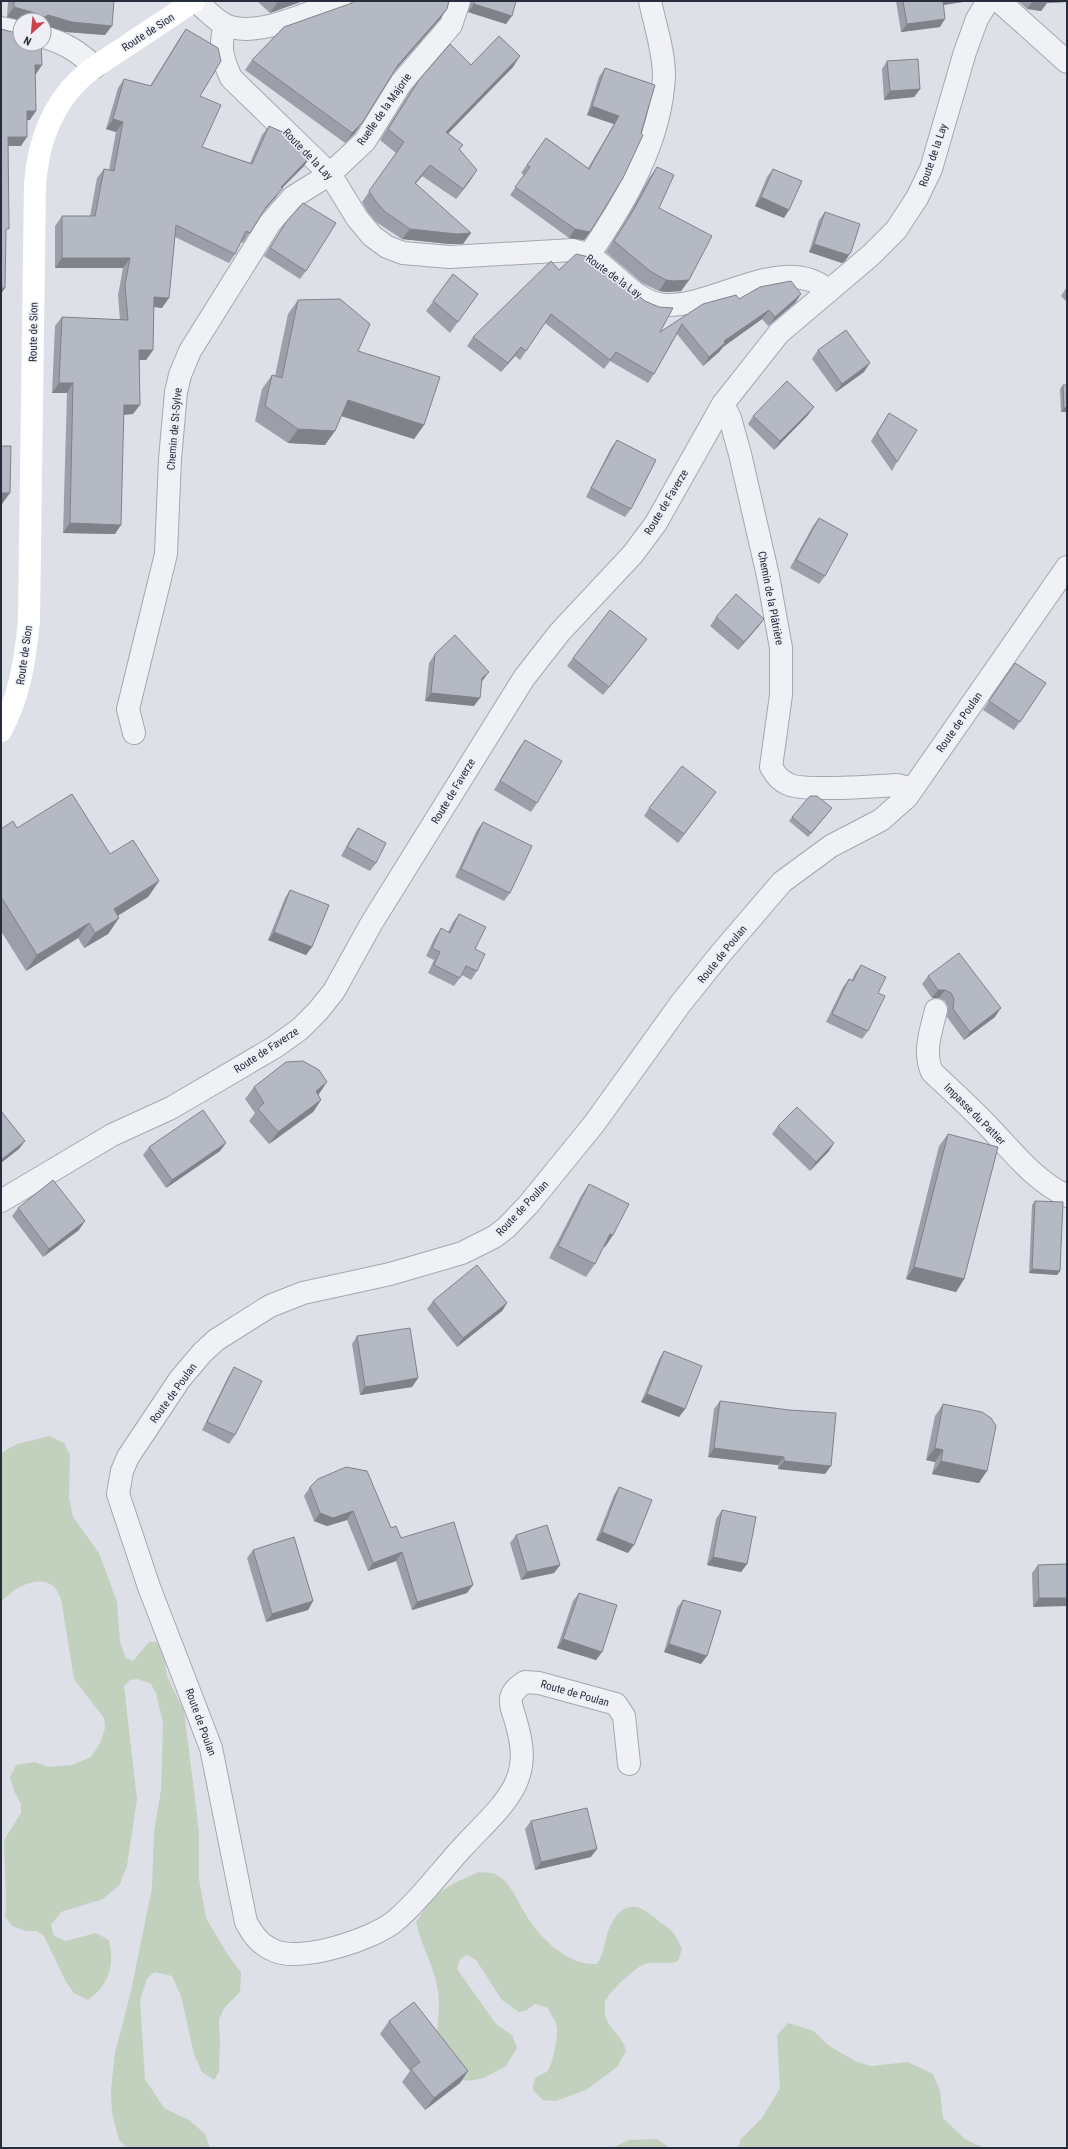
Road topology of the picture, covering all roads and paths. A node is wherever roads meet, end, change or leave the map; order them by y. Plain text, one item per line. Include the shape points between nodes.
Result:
1 (195, 1) edge
2 (340, 1) edge
3 (459, 1) edge
4 (650, 1) edge
5 (988, 1) edge
6 (999, 1) edge
7 (226, 25) junction
8 (1, 28) edge
9 (12, 30) edge
10 (52, 39) edge
11 (1067, 62) edge
12 (95, 67) junction
13 (330, 174) junction
14 (589, 255) junction
15 (829, 291) junction
16 (723, 404) junction
17 (1067, 568) edge
18 (1, 731) edge
19 (134, 733) dead end
20 (912, 789) junction
21 (936, 1010) dead end
22 (1067, 1196) edge
23 (1, 1201) edge
24 (629, 1764) dead end

1 - 7 street
1 - 12 main road, Route de Sion
2 - 7 street via 257,29 246,30
3 - 13 street, Ruelle de la Majorie via 451,25 400,83 365,141
4 - 14 street via 662,53 664,75 661,108 643,163 607,229
5 - 15 street, Route de la Lay via 977,19 965,52 931,169 917,198 896,230
6 - 11 street
7 - 13 street, Route de la Lay via 221,41 225,64 232,78
8 - 9 street
10 - 12 street via 80,54
12 - 18 main road, Route de Sion via 79,80 62,100 42,136 36,159 29,621 19,690
13 - 14 street, Route de la Lay via 357,218 372,236 387,247 403,253 449,257 573,250
13 - 19 street, Chemin de St-Sylve via 293,197 270,223 190,351 180,375 170,459 166,554 128,709
14 - 15 street, Route de la Lay via 634,292 658,304 687,302 779,276 806,278
15 - 16 street, Route de Faverze via 779,333
16 - 20 street, Chemin de la Plâtrière via 730,418 740,454 768,576 781,648 781,695 771,767 777,777 789,785 808,788 898,785
16 - 23 street, Route de Faverze via 656,523 632,554 560,632 524,678 379,911 334,990 318,1011 300,1029 268,1051 171,1108 112,1135
17 - 20 street, Route de Poulan
20 - 24 street, Route de Poulan via 907,797 881,820 831,846 782,882 681,1003 594,1124 506,1228 462,1253 390,1274 304,1293 270,1306 216,1340 180,1379 128,1457 122,1471 118,1494 149,1587 212,1748 246,1922 260,1942 276,1952 307,1954 342,1946 383,1929 420,1897 502,1805 515,1786 523,1753 511,1697 525,1682 539,1683 616,1704 624,1716
21 - 22 street, Impasse du Pattier via 927,1049 928,1064 932,1072 1031,1172

